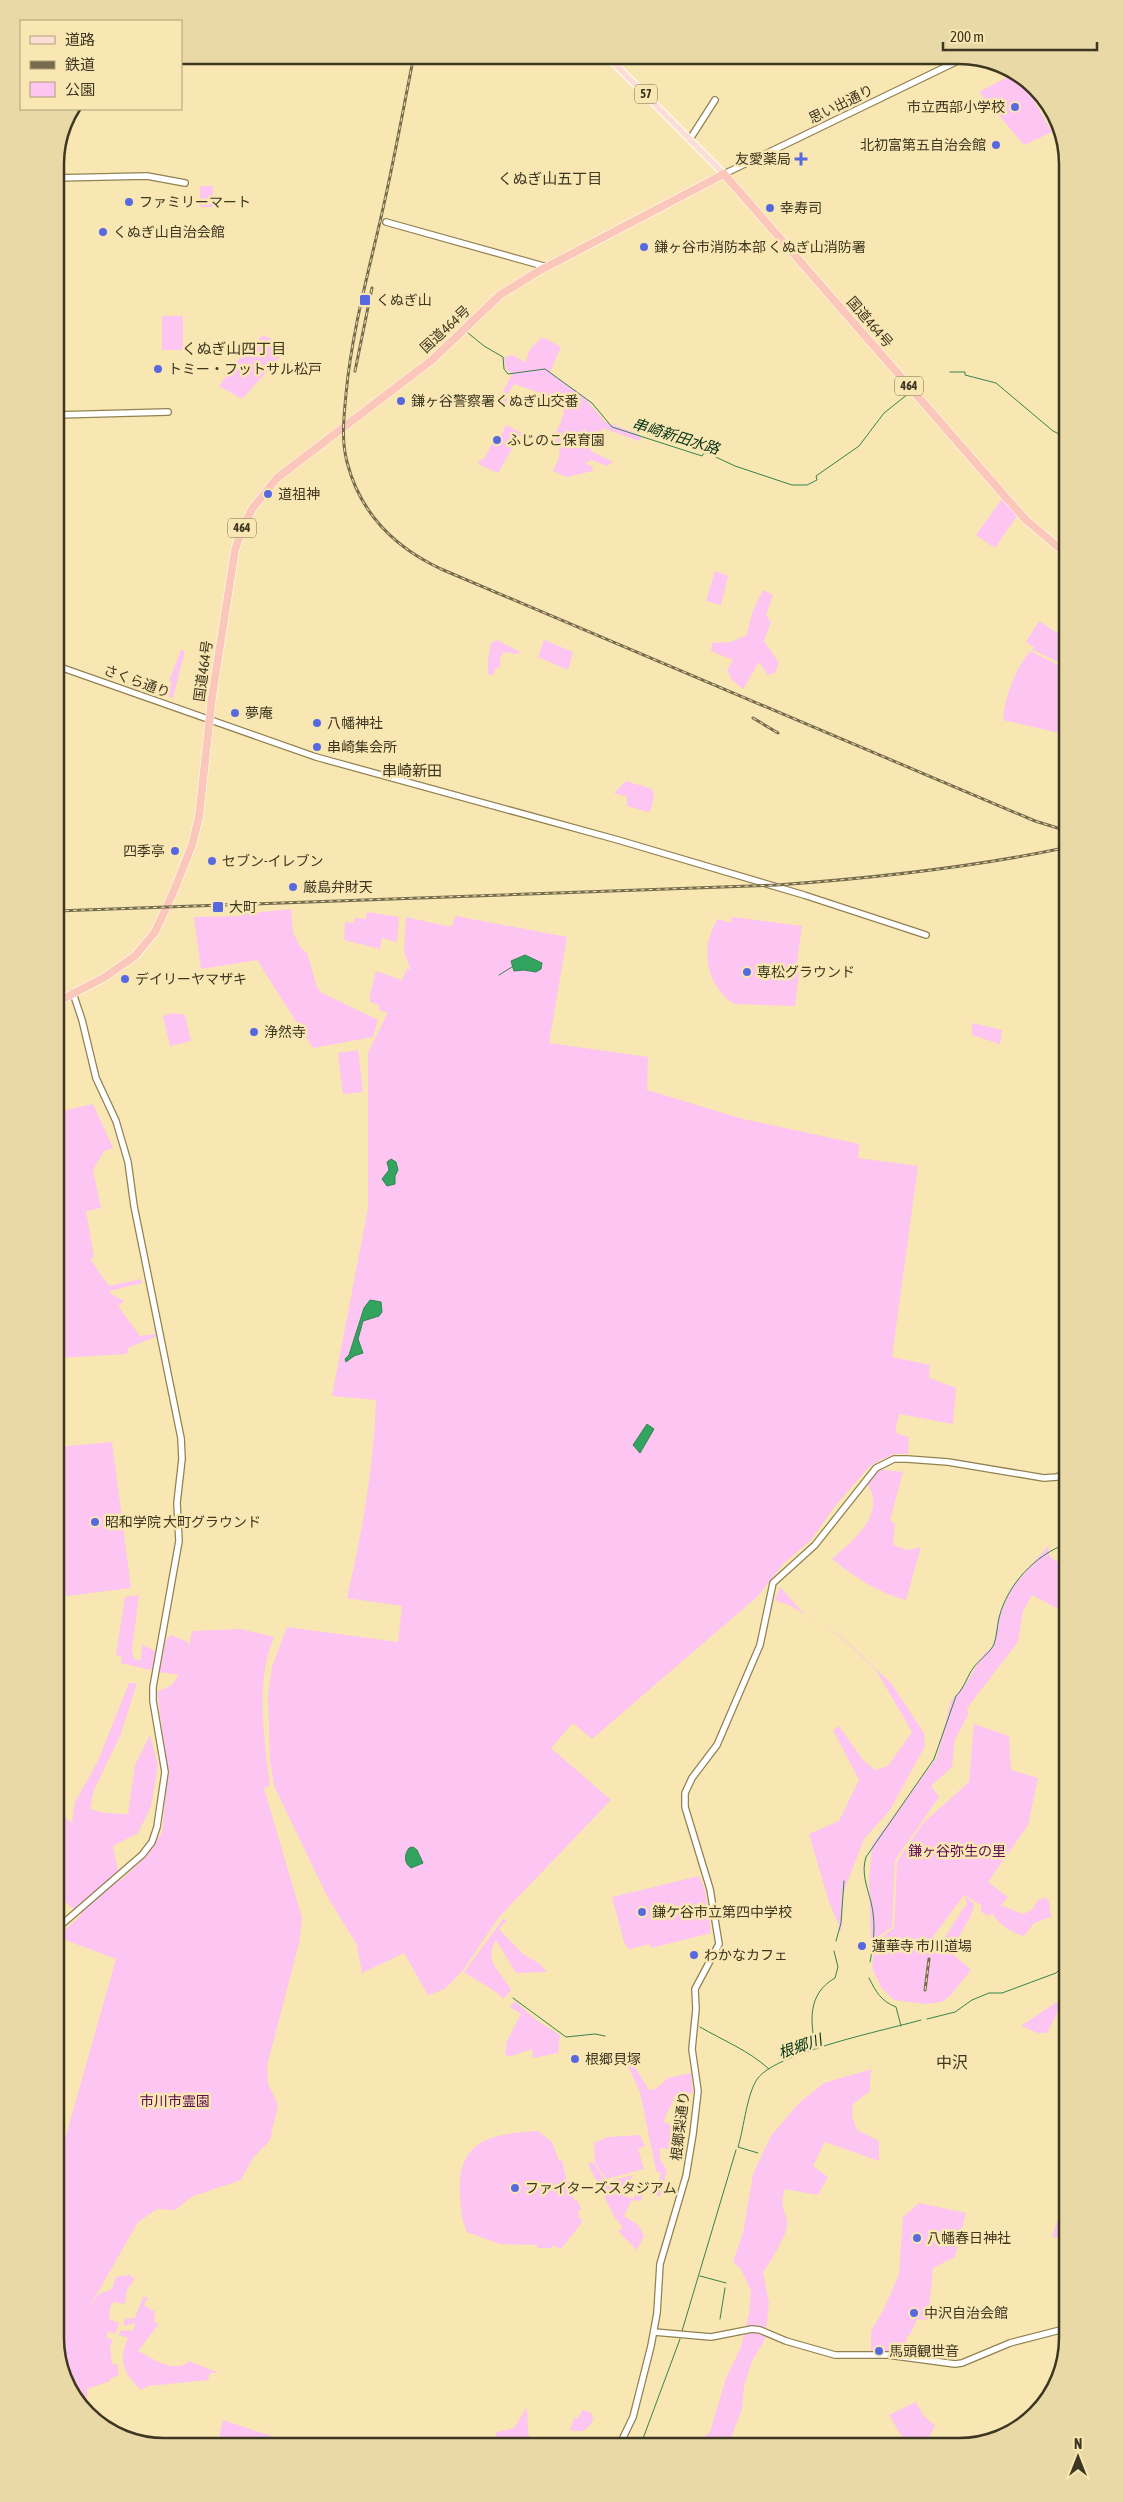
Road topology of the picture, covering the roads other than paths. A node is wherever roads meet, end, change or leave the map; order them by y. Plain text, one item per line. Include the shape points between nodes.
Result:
1 (615, 64) edge
2 (951, 64) edge
3 (716, 100) dead end
4 (690, 139) junction
5 (724, 174) junction
6 (64, 178) edge
7 (185, 182) dead end
8 (386, 222) dead end
9 (547, 267) junction
10 (168, 412) dead end
11 (64, 415) edge
12 (1059, 548) edge
13 (64, 669) edge
14 (209, 720) junction
15 (926, 935) dead end
16 (73, 993) junction
17 (64, 998) edge
18 (1059, 1474) edge
19 (64, 1923) edge
20 (1059, 2330) edge
21 (654, 2332) junction
22 (623, 2438) edge

1 - 4 main road, 57
2 - 5 street, 思い出通り
3 - 4 street
4 - 5 main road, 57
5 - 9 highway, 国道464号 / 464
5 - 12 highway, 国道464号 / 464 via 1026,520
6 - 7 street via 147,176
8 - 9 street
9 - 14 highway, 国道464号 / 464 via 500,295 432,360 285,470 260,497 242,529 235,550
10 - 11 street
13 - 14 street, さくら通り
14 - 15 street, さくら通り via 316,757 804,894
14 - 16 highway, 国道464号 / 464 via 197,825 164,916 149,941 135,956 105,977
16 - 17 highway, 国道464号 / 464
16 - 19 street via 96,1078 116,1121 128,1162 181,1438 182,1459 177,1504 179,1540 153,1687 165,1772 157,1827 152,1842 142,1855
18 - 21 street, 根郷梨通り via 1044,1478 948,1462 888,1461 876,1468 815,1545 773,1583 765,1628 755,1656 717,1745 685,1793 685,1807 710,1889 718,1947 695,1989 692,2049 698,2091 696,2111 686,2176 660,2264
20 - 21 street via 1010,2342 955,2364 888,2355 835,2355 752,2329 711,2337
21 - 22 street, 根郷梨通り via 633,2417

